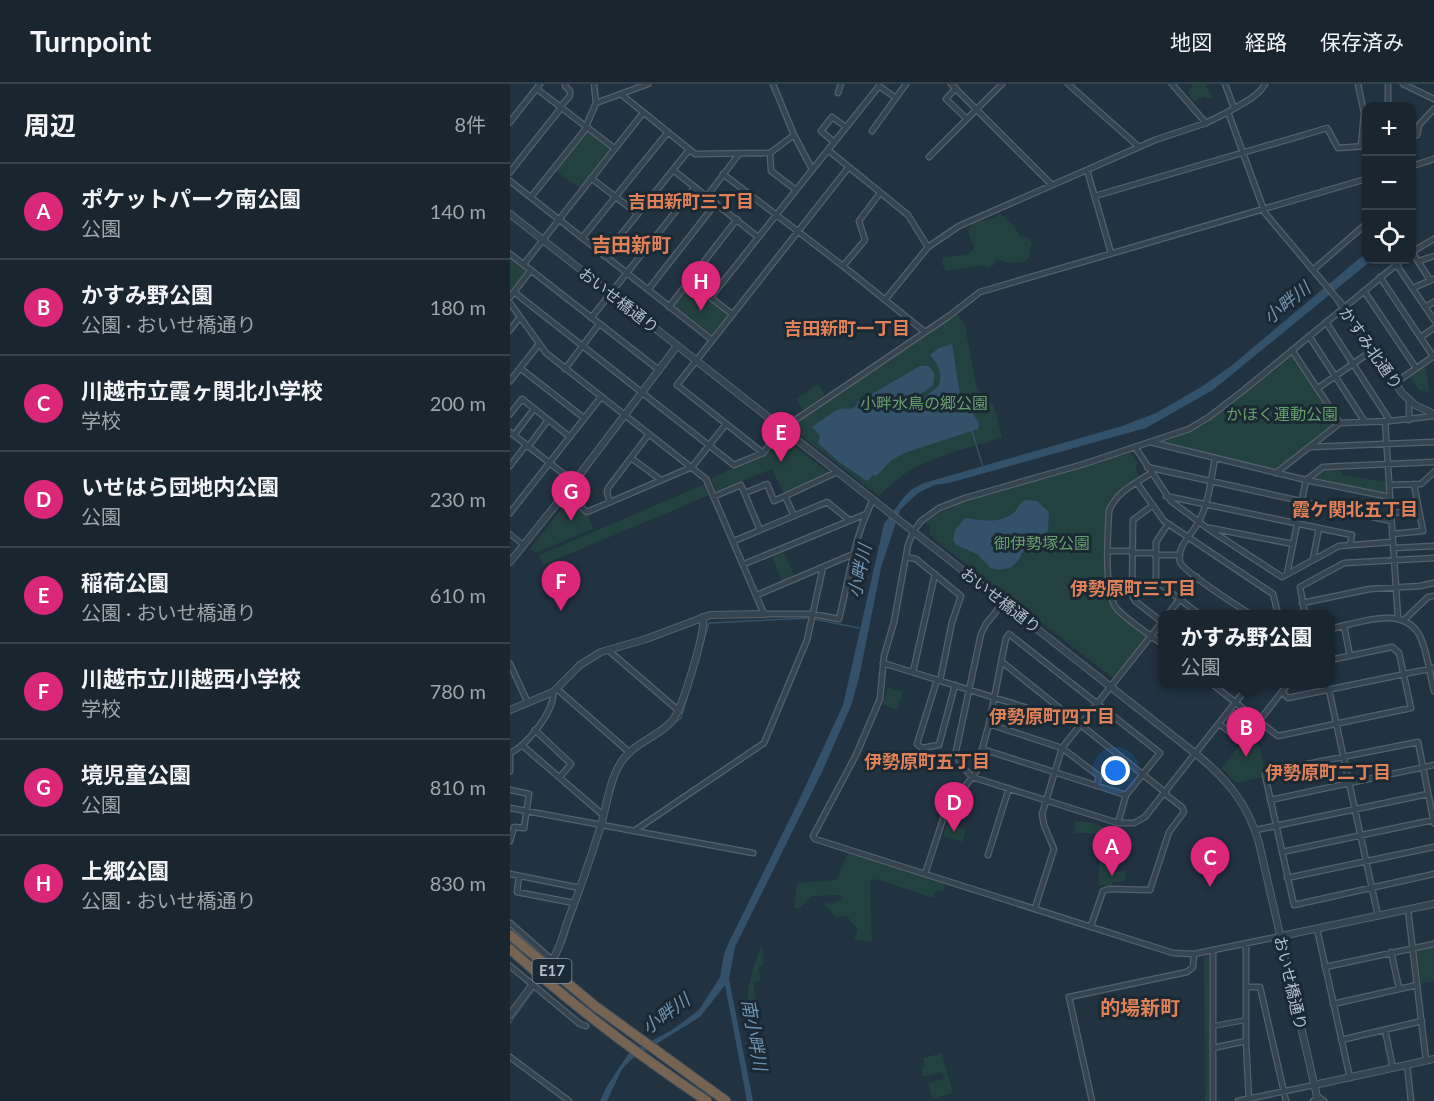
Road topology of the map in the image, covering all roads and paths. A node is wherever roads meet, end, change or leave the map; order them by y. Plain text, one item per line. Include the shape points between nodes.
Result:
1 (565, 84) edge
2 (594, 84) edge
3 (648, 84) edge
4 (773, 84) edge
5 (841, 84) edge
6 (906, 84) edge
7 (1002, 84) edge
8 (1068, 84) edge
9 (1173, 84) edge
10 (1225, 84) edge
11 (1265, 84) edge
12 (1358, 84) edge
13 (1388, 84) edge
14 (1403, 84) edge
15 (538, 86) edge
16 (954, 86) edge
17 (838, 93) dead end
18 (622, 95) junction
19 (896, 98) junction
20 (1434, 99) edge
21 (1388, 102) edge
22 (596, 103) junction
23 (1362, 103) edge
24 (561, 107) junction
25 (1234, 108) junction
26 (977, 109) junction
27 (1434, 109) edge
28 (1228, 111) junction
29 (512, 113) edge
30 (643, 113) junction
31 (967, 119) junction
32 (510, 122) edge
33 (1206, 123) junction
34 (586, 127) junction
35 (846, 127) junction
36 (872, 131) dead end
37 (668, 132) junction
38 (794, 135) junction
39 (1416, 135) edge
40 (834, 142) junction
41 (1362, 146) edge
42 (1139, 147) junction
43 (614, 148) junction
44 (690, 150) junction
45 (828, 150) junction
46 (770, 153) junction
47 (1242, 153) junction
48 (738, 154) junction
49 (928, 157) dead end
50 (1434, 159) edge
51 (1416, 165) edge
52 (848, 168) junction
53 (812, 169) junction
54 (673, 170) junction
55 (1087, 170) junction
56 (510, 172) edge
57 (723, 174) junction
58 (591, 178) junction
59 (1362, 180) edge
60 (510, 181) edge
61 (1052, 185) junction
62 (695, 187) junction
63 (796, 190) junction
64 (880, 193) junction
65 (707, 196) junction
66 (1095, 196) junction
67 (616, 197) junction
68 (531, 198) junction
69 (716, 203) junction
70 (1263, 208) junction
71 (510, 214) edge
72 (638, 214) junction
73 (776, 215) junction
74 (559, 219) junction
75 (737, 219) junction
76 (1362, 228) edge
77 (798, 232) junction
78 (758, 237) junction
79 (582, 238) junction
80 (1434, 238) edge
81 (542, 240) junction
82 (928, 248) junction
83 (1416, 249) edge
84 (1111, 253) junction
85 (510, 254) edge
86 (604, 256) junction
87 (1434, 256) edge
88 (1416, 257) edge
89 (1419, 261) junction
90 (524, 264) junction
91 (1396, 264) joint
92 (843, 266) junction
93 (531, 270) junction
94 (1314, 271) junction
95 (626, 273) junction
96 (1380, 277) junction
97 (1432, 279) edge
98 (689, 281) junction
99 (1413, 288) junction
100 (648, 290) junction
101 (1364, 291) junction
102 (514, 292) junction
103 (610, 293) junction
104 (510, 297) edge
105 (711, 297) junction
106 (885, 300) junction
107 (1434, 302) edge
108 (510, 303) edge
109 (1341, 304) junction
110 (669, 307) junction
111 (1425, 307) junction
112 (732, 314) junction
113 (520, 317) junction
114 (591, 318) junction
115 (1434, 320) edge
116 (1326, 322) junction
117 (599, 324) junction
118 (1434, 328) edge
119 (510, 330) edge
120 (925, 332) junction
121 (1309, 336) junction
122 (1421, 337) junction
123 (712, 340) junction
124 (539, 344) junction
125 (582, 346) junction
126 (677, 346) junction
127 (1292, 350) junction
128 (1373, 350) junction
129 (1433, 356) edge
130 (696, 361) junction
131 (1353, 364) junction
132 (520, 368) junction
133 (1416, 368) junction
134 (565, 369) junction
135 (659, 370) junction
136 (1335, 376) junction
137 (510, 381) edge
138 (1395, 383) junction
139 (1318, 388) junction
140 (642, 393) junction
141 (601, 397) junction
142 (1409, 401) junction
143 (534, 409) junction
144 (510, 414) edge
145 (625, 415) junction
146 (1434, 415) edge
147 (584, 418) junction
148 (548, 420) junction
149 (1409, 420) junction
150 (1388, 421) junction
151 (1365, 422) junction
152 (1340, 423) junction
153 (726, 424) junction
154 (782, 429) junction
155 (512, 434) edge
156 (649, 435) junction
157 (570, 436) junction
158 (1150, 442) junction
159 (1434, 442) edge
160 (1386, 444) junction
161 (527, 446) junction
162 (709, 446) junction
163 (1135, 447) junction
164 (1310, 447) junction
165 (763, 453) junction
166 (632, 458) junction
167 (1215, 458) junction
168 (1434, 462) edge
169 (548, 464) junction
170 (1388, 465) junction
171 (510, 466) edge
172 (692, 467) junction
173 (1147, 467) junction
174 (837, 472) junction
175 (1434, 472) edge
176 (1151, 473) junction
177 (1276, 473) junction
178 (661, 480) junction
179 (1306, 480) junction
180 (574, 482) junction
181 (1210, 482) junction
182 (1137, 483) junction
183 (1414, 484) junction
184 (1389, 485) junction
185 (745, 493) junction
186 (565, 494) junction
187 (715, 495) junction
188 (785, 496) junction
189 (1166, 496) junction
190 (1390, 497) junction
191 (610, 502) junction
192 (875, 502) junction
193 (1302, 502) junction
194 (1206, 503) junction
195 (1153, 505) junction
196 (1419, 512) junction
197 (510, 513) edge
198 (1391, 513) junction
199 (866, 514) junction
200 (794, 516) junction
201 (849, 520) junction
202 (1391, 521) junction
203 (1199, 522) junction
204 (1168, 524) junction
205 (1297, 524) junction
206 (1207, 528) junction
207 (1319, 528) junction
208 (760, 530) junction
209 (911, 530) junction
210 (510, 534) edge
211 (1392, 534) junction
212 (1188, 537) junction
213 (734, 541) junction
214 (522, 543) dead end
215 (1293, 544) junction
216 (1350, 545) junction
217 (1393, 545) junction
218 (1434, 546) edge
219 (1109, 551) junction
220 (1132, 552) junction
221 (1156, 554) junction
222 (854, 555) junction
223 (1180, 555) junction
224 (512, 557) edge
225 (906, 557) junction
226 (1434, 558) edge
227 (1313, 559) junction
228 (1394, 560) junction
229 (744, 564) junction
230 (823, 567) junction
231 (934, 574) junction
232 (1287, 574) junction
233 (1197, 577) junction
234 (1434, 583) edge
235 (1395, 588) junction
236 (757, 595) junction
237 (1434, 596) edge
238 (1179, 600) junction
239 (1003, 603) junction
240 (1302, 603) junction
241 (1172, 610) edge
242 (1192, 610) edge
243 (1243, 610) edge
244 (1277, 610) edge
245 (1304, 610) edge
246 (764, 614) junction
247 (813, 614) junction
248 (703, 617) junction
249 (1398, 618) junction
250 (1158, 619) edge
251 (1404, 620) junction
252 (1344, 626) junction
253 (1158, 628) edge
254 (1335, 628) edge
255 (1152, 636) junction
256 (1158, 641) edge
257 (608, 650) junction
258 (1350, 656) junction
259 (1335, 659) edge
260 (1002, 662) junction
261 (883, 663) junction
262 (510, 664) edge
263 (1431, 669) edge
264 (914, 672) junction
265 (1404, 675) junction
266 (512, 677) edge
267 (938, 680) junction
268 (955, 685) junction
269 (1111, 687) junction
270 (1217, 688) edge
271 (1247, 688) edge
272 (1285, 688) edge
273 (555, 690) junction
274 (970, 690) junction
275 (1329, 690) junction
276 (1434, 691) edge
277 (1282, 692) junction
278 (993, 697) junction
279 (1236, 702) junction
280 (528, 703) junction
281 (1098, 704) junction
282 (1054, 706) junction
283 (510, 710) edge
284 (679, 711) junction
285 (1249, 713) junction
286 (1259, 722) junction
287 (988, 724) junction
288 (1219, 724) junction
289 (1337, 724) junction
290 (1080, 725) junction
291 (535, 730) junction
292 (1249, 734) dead end
293 (523, 746) junction
294 (1062, 748) junction
295 (981, 749) junction
296 (629, 752) junction
297 (510, 753) edge
298 (1196, 754) junction
299 (1344, 757) junction
300 (1434, 765) edge
301 (1423, 767) junction
302 (510, 771) edge
303 (1055, 773) junction
304 (1143, 775) junction
305 (560, 777) junction
306 (972, 777) junction
307 (1349, 783) junction
308 (1097, 786) junction
309 (1009, 788) junction
310 (510, 790) edge
311 (1165, 794) junction
312 (1428, 794) junction
313 (1126, 795) junction
314 (1047, 800) junction
315 (1270, 800) junction
316 (510, 808) edge
317 (1355, 809) junction
318 (526, 811) junction
319 (603, 815) junction
320 (1434, 821) edge
321 (1118, 823) junction
322 (601, 825) junction
323 (512, 826) edge
324 (1276, 826) junction
325 (1256, 830) junction
326 (634, 831) junction
327 (1361, 835) junction
328 (510, 841) edge
329 (1434, 847) edge
330 (1282, 852) junction
331 (753, 853) dead end
332 (988, 855) dead end
333 (1367, 862) junction
334 (510, 874) edge
335 (925, 874) junction
336 (1434, 874) edge
337 (519, 876) junction
338 (1287, 878) junction
339 (1372, 887) junction
340 (580, 888) junction
341 (574, 903) junction
342 (1434, 904) edge
343 (1035, 908) junction
344 (1408, 910) junction
345 (1378, 916) junction
346 (510, 923) edge
347 (1090, 926) junction
348 (1317, 929) junction
349 (510, 935) edge
350 (1281, 936) junction
351 (1246, 944) junction
352 (1434, 944) edge
353 (1412, 948) junction
354 (510, 949) edge
355 (1213, 951) junction
356 (1391, 952) junction
357 (1194, 954) junction
358 (551, 961) joint
359 (510, 966) edge
360 (1325, 967) junction
361 (533, 983) junction
362 (1416, 985) junction
363 (1246, 987) junction
364 (1399, 988) junction
365 (1333, 1004) junction
366 (510, 1015) edge
367 (1246, 1020) junction
368 (587, 1021) junction
369 (1422, 1022) junction
370 (1213, 1026) junction
371 (1385, 1030) junction
372 (1341, 1040) junction
373 (1246, 1041) junction
374 (1213, 1048) junction
375 (510, 1057) edge
376 (1434, 1059) edge
377 (1426, 1060) junction
378 (1407, 1065) junction
379 (1393, 1068) junction
380 (1350, 1078) junction
381 (1314, 1084) junction
382 (1284, 1091) junction
383 (1272, 1094) junction
384 (1249, 1100) edge
385 (1318, 1100) edge
386 (569, 1101) edge
387 (706, 1101) edge
388 (726, 1101) edge
389 (1092, 1101) edge
390 (1213, 1101) edge
391 (1238, 1101) edge
392 (1274, 1101) edge
393 (1286, 1101) edge
394 (1409, 1101) edge

1 - 24 street via 570,96
2 - 22 street
3 - 18 street
4 - 38 street
5 - 17 street
6 - 19 street
7 - 26 street
8 - 42 street
9 - 33 street
10 - 25 street
11 - 25 street
12 - 23 street
13 - 21 street
14 - 20 street
15 - 24 street
15 - 29 street
16 - 26 street
16 - 31 street via 946,99
18 - 22 street
18 - 30 street
19 - 35 street via 879,86
19 - 36 street
22 - 34 street
24 - 34 street
24 - 56 street
25 - 28 street
26 - 31 street
26 - 61 street
27 - 39 street via 1419,125
28 - 33 street
28 - 47 street
29 - 32 street
30 - 37 street
30 - 43 street
31 - 49 street
33 - 42 street
34 - 43 street
34 - 68 street
35 - 40 street
35 - 40 street via 832,117 821,131
37 - 44 street
37 - 67 street
38 - 46 street
38 - 53 street
40 - 45 street
41 - 47 street via 1338,148 1327,128
42 - 55 street
43 - 58 street
44 - 48 street via 695,154
44 - 54 street
45 - 52 street
45 - 53 street
46 - 48 street
46 - 63 street via 771,171
47 - 66 street
47 - 70 street
48 - 57 street
50 - 51 street
52 - 64 street
52 - 77 street
53 - 63 street
54 - 62 street
54 - 72 street
55 - 61 street
55 - 66 street
57 - 65 street
57 - 73 street
58 - 67 street
58 - 74 street
59 - 70 street
60 - 68 street
61 - 82 street via 971,220
62 - 65 street
62 - 95 street
63 - 73 street
64 - 82 street via 908,215
64 - 92 street via 859,221 865,240
65 - 69 street
66 - 84 street
67 - 72 street
67 - 79 street
68 - 74 street
69 - 75 street
69 - 100 street
70 - 84 street
70 - 94 street
71 - 81 street, おいせ橋通り
72 - 86 street
73 - 77 street
73 - 78 street
74 - 79 street
74 - 81 street
75 - 78 street
75 - 98 street
76 - 94 street
77 - 92 street
77 - 112 street
78 - 105 street
79 - 86 street
80 - 83 street
81 - 90 street
81 - 103 street, おいせ橋通り
82 - 106 street
84 - 120 street via 980,292
85 - 90 street
86 - 95 street
87 - 89 street
88 - 89 street
89 - 97 street
90 - 93 street
91 - 96 street
91 - 99 street
92 - 106 street
93 - 102 street
93 - 114 street
94 - 109 street
95 - 100 street
95 - 103 street
96 - 101 street
96 - 122 street
97 - 99 street
98 - 105 street
98 - 110 street
99 - 111 street
100 - 110 street
101 - 109 street
101 - 133 street
102 - 104 street
102 - 125 street
103 - 114 street
103 - 126 street, おいせ橋通り
105 - 112 street
106 - 120 street
107 - 111 street
108 - 113 street
109 - 116 street
109 - 128 street, かすみ北通り
110 - 123 street
111 - 115 street
112 - 123 street
113 - 119 street
113 - 124 street
114 - 117 street
116 - 121 street
116 - 131 street
117 - 125 street
117 - 135 street
118 - 122 street
120 - 154 street
121 - 127 street
121 - 136 street
122 - 129 street
123 - 130 street
124 - 132 street
124 - 134 street
125 - 134 street
125 - 140 street
126 - 130 street, おいせ橋通り
126 - 135 street
127 - 139 street
127 - 158 street via 1200,423
128 - 131 street
128 - 138 street, かすみ北通り
129 - 133 street
130 - 153 street via 677,385
130 - 154 street, おいせ橋通り
131 - 136 street
131 - 150 street
132 - 137 street
132 - 147 street
133 - 138 street
134 - 141 street
135 - 140 street
136 - 139 street
136 - 151 street
138 - 142 street, かすみ北通り
139 - 152 street
140 - 145 street
140 - 162 street
141 - 145 street
141 - 147 street
142 - 146 street, かすみ北通り
142 - 149 street
143 - 144 street via 522,399
143 - 148 street
143 - 155 street
145 - 156 street
145 - 180 street
146 - 149 street
147 - 157 street
148 - 157 street
148 - 161 street
149 - 150 street
150 - 151 street
150 - 160 street
151 - 152 street
152 - 164 street
153 - 162 street
153 - 165 street
154 - 165 street
154 - 174 street, おいせ橋通り
155 - 161 street
156 - 166 street
156 - 172 street
157 - 169 street
158 - 163 street
158 - 167 street
159 - 160 street
160 - 164 street
160 - 170 street
161 - 169 street
161 - 171 street
162 - 165 street via 734,465
162 - 172 street
163 - 173 street
163 - 209 street via 952,503
164 - 177 street
166 - 178 street
166 - 191 street via 608,488
167 - 177 street
167 - 181 street
168 - 170 street
169 - 180 street
169 - 197 street
170 - 179 street via 1323,467
170 - 184 street
172 - 178 street
172 - 187 street via 706,478
173 - 176 street
173 - 181 street
174 - 188 street
174 - 192 street, おいせ橋通り
175 - 183 street via 1424,483
176 - 182 street
176 - 189 street
177 - 179 street
178 - 191 street
179 - 190 street
179 - 193 street
180 - 186 street
181 - 193 street
181 - 194 street
182 - 195 street
182 - 219 street via 1113,501 1109,511
183 - 184 street
183 - 196 street
184 - 190 street
185 - 187 street via 741,485
185 - 188 street via 767,484 774,501
185 - 208 street
186 - 191 street via 587,512
186 - 224 street
187 - 213 street
188 - 200 street
189 - 194 street
189 - 203 street
190 - 198 street
192 - 199 street
192 - 209 street, おいせ橋通り
193 - 202 street
193 - 205 street
194 - 203 street
194 - 205 street
195 - 204 street
195 - 220 street via 1133,520
196 - 198 street
196 - 211 street via 1423,532
198 - 202 street
199 - 201 street
199 - 222 street
200 - 201 street via 827,502
200 - 208 street
201 - 229 street
202 - 211 street
203 - 206 street
203 - 212 street
204 - 212 street
204 - 221 street via 1157,539
205 - 207 street
205 - 215 street
206 - 215 street
206 - 232 street via 1282,577
207 - 216 street via 1352,535
207 - 227 street
208 - 213 street
209 - 225 street
209 - 239 street, おいせ橋通り
210 - 214 street
211 - 217 street
212 - 223 street
212 - 244 street via 1271,592
213 - 229 street
215 - 232 street
216 - 217 street
216 - 227 street
217 - 218 street
217 - 228 street
219 - 220 street
219 - 255 street via 1108,586 1114,605
220 - 221 street
220 - 250 street via 1132,598
221 - 223 street
221 - 238 street via 1156,581
222 - 230 street
222 - 247 street via 839,619
223 - 233 street via 1181,564
225 - 231 street via 916,559
225 - 261 street
226 - 228 street
227 - 232 street
228 - 235 street
228 - 240 street via 1344,563 1300,587
229 - 236 street
230 - 236 street
230 - 247 street
231 - 264 street
231 - 267 street via 961,596
233 - 238 street
233 - 243 street
234 - 235 street
235 - 240 street
235 - 249 street
236 - 246 street
237 - 251 street
238 - 241 street
238 - 242 street
239 - 269 street, おいせ橋通り
239 - 274 street via 983,628
240 - 245 street
246 - 247 street
246 - 248 street
247 - 326 street via 803,650 764,743
248 - 257 street
248 - 284 street
249 - 251 street
249 - 252 street
251 - 263 street via 1422,640
252 - 254 street
252 - 258 street
253 - 255 street
255 - 256 street
255 - 269 street
257 - 273 street via 580,665
257 - 284 street
258 - 259 street
258 - 265 street via 1392,647 1399,653
260 - 278 street
260 - 281 street via 1009,634
260 - 282 street
261 - 264 street
261 - 335 street via 880,699 856,755 813,836
262 - 266 street
263 - 265 street
263 - 276 street
264 - 267 street
265 - 275 street
265 - 289 street via 1411,708
266 - 280 street
267 - 268 street
267 - 268 street via 917,744 921,748 939,745
268 - 274 street
269 - 281 street
269 - 298 street, おいせ橋通り
270 - 279 street
271 - 279 street
272 - 277 street
273 - 280 street
273 - 291 street via 549,710
273 - 296 street
274 - 278 street
274 - 306 street via 956,751 960,764
275 - 277 street via 1288,698
275 - 289 street
277 - 286 street
278 - 282 street via 1047,714
278 - 287 street
279 - 285 street
279 - 288 street
280 - 283 street
281 - 290 street
281 - 304 street via 1160,753
282 - 290 street
284 - 296 street via 669,725
285 - 286 street
285 - 288 street via 1233,734
286 - 289 street via 1278,736
286 - 292 street
287 - 294 street
287 - 295 street
288 - 298 street
289 - 299 street
290 - 294 street
290 - 304 street
291 - 293 street
291 - 305 street via 571,764
293 - 297 street
293 - 305 street
294 - 303 street
294 - 308 street via 1100,776
295 - 303 street
295 - 306 street
296 - 319 street via 614,775
297 - 302 street
298 - 311 street
298 - 325 street, おいせ橋通り via 1237,794
299 - 301 street via 1418,742
299 - 307 street
299 - 315 street via 1267,772
300 - 301 street
301 - 307 street
301 - 312 street
303 - 308 street
303 - 314 street
304 - 311 street
304 - 313 street
305 - 319 street
306 - 309 street
306 - 335 street via 945,813
307 - 315 street
307 - 317 street
308 - 313 street
309 - 314 street
309 - 332 street
310 - 318 street via 529,794
311 - 321 street via 1138,822
311 - 347 street via 1185,812 1169,832 1150,890 1103,891
312 - 317 street
312 - 320 street
313 - 321 street
314 - 321 street
314 - 343 street via 1042,814 1054,849
315 - 324 street
316 - 318 street
317 - 324 street
317 - 327 street
318 - 322 street
318 - 323 street via 524,828
319 - 322 street
320 - 327 street
322 - 326 street
322 - 340 street
323 - 328 street
324 - 325 street
324 - 330 street
325 - 350 street, おいせ橋通り
326 - 331 street
327 - 330 street
327 - 333 street
329 - 333 street
330 - 338 street
333 - 338 street
333 - 339 street
334 - 337 street
335 - 343 street
336 - 339 street
337 - 340 street
337 - 341 street via 517,892
338 - 339 street via 1294,905
339 - 345 street
340 - 341 street
341 - 358 street
342 - 344 street
343 - 347 street
344 - 345 street
344 - 353 street
345 - 348 street
346 - 358 street
347 - 357 street via 1162,950
348 - 350 street
348 - 360 street
349 - 388 highway, E17 via 596,1006
350 - 351 street
350 - 381 street, おいせ橋通り
351 - 355 street
351 - 363 street
352 - 353 street
353 - 356 street
353 - 362 street
354 - 368 highway, E17
355 - 357 street
355 - 370 street
356 - 360 street
356 - 364 street
357 - 389 street via 1193,967 1187,972 1069,997
359 - 361 street
360 - 365 street
361 - 366 street
361 - 368 street via 580,1024
362 - 364 street
362 - 369 street
363 - 367 street
363 - 382 street via 1260,987
364 - 365 street
365 - 372 street
367 - 370 street
367 - 373 street
368 - 387 highway, E17
369 - 371 street
369 - 377 street
370 - 374 street
371 - 372 street
371 - 379 street
372 - 380 street
373 - 374 street
373 - 384 street
374 - 390 street
375 - 386 street
376 - 377 street
377 - 378 street
378 - 379 street
378 - 394 street
379 - 380 street
380 - 381 street
381 - 382 street
381 - 385 street, おいせ橋通り
382 - 383 street
382 - 393 street
383 - 384 street
383 - 392 street
384 - 391 street

